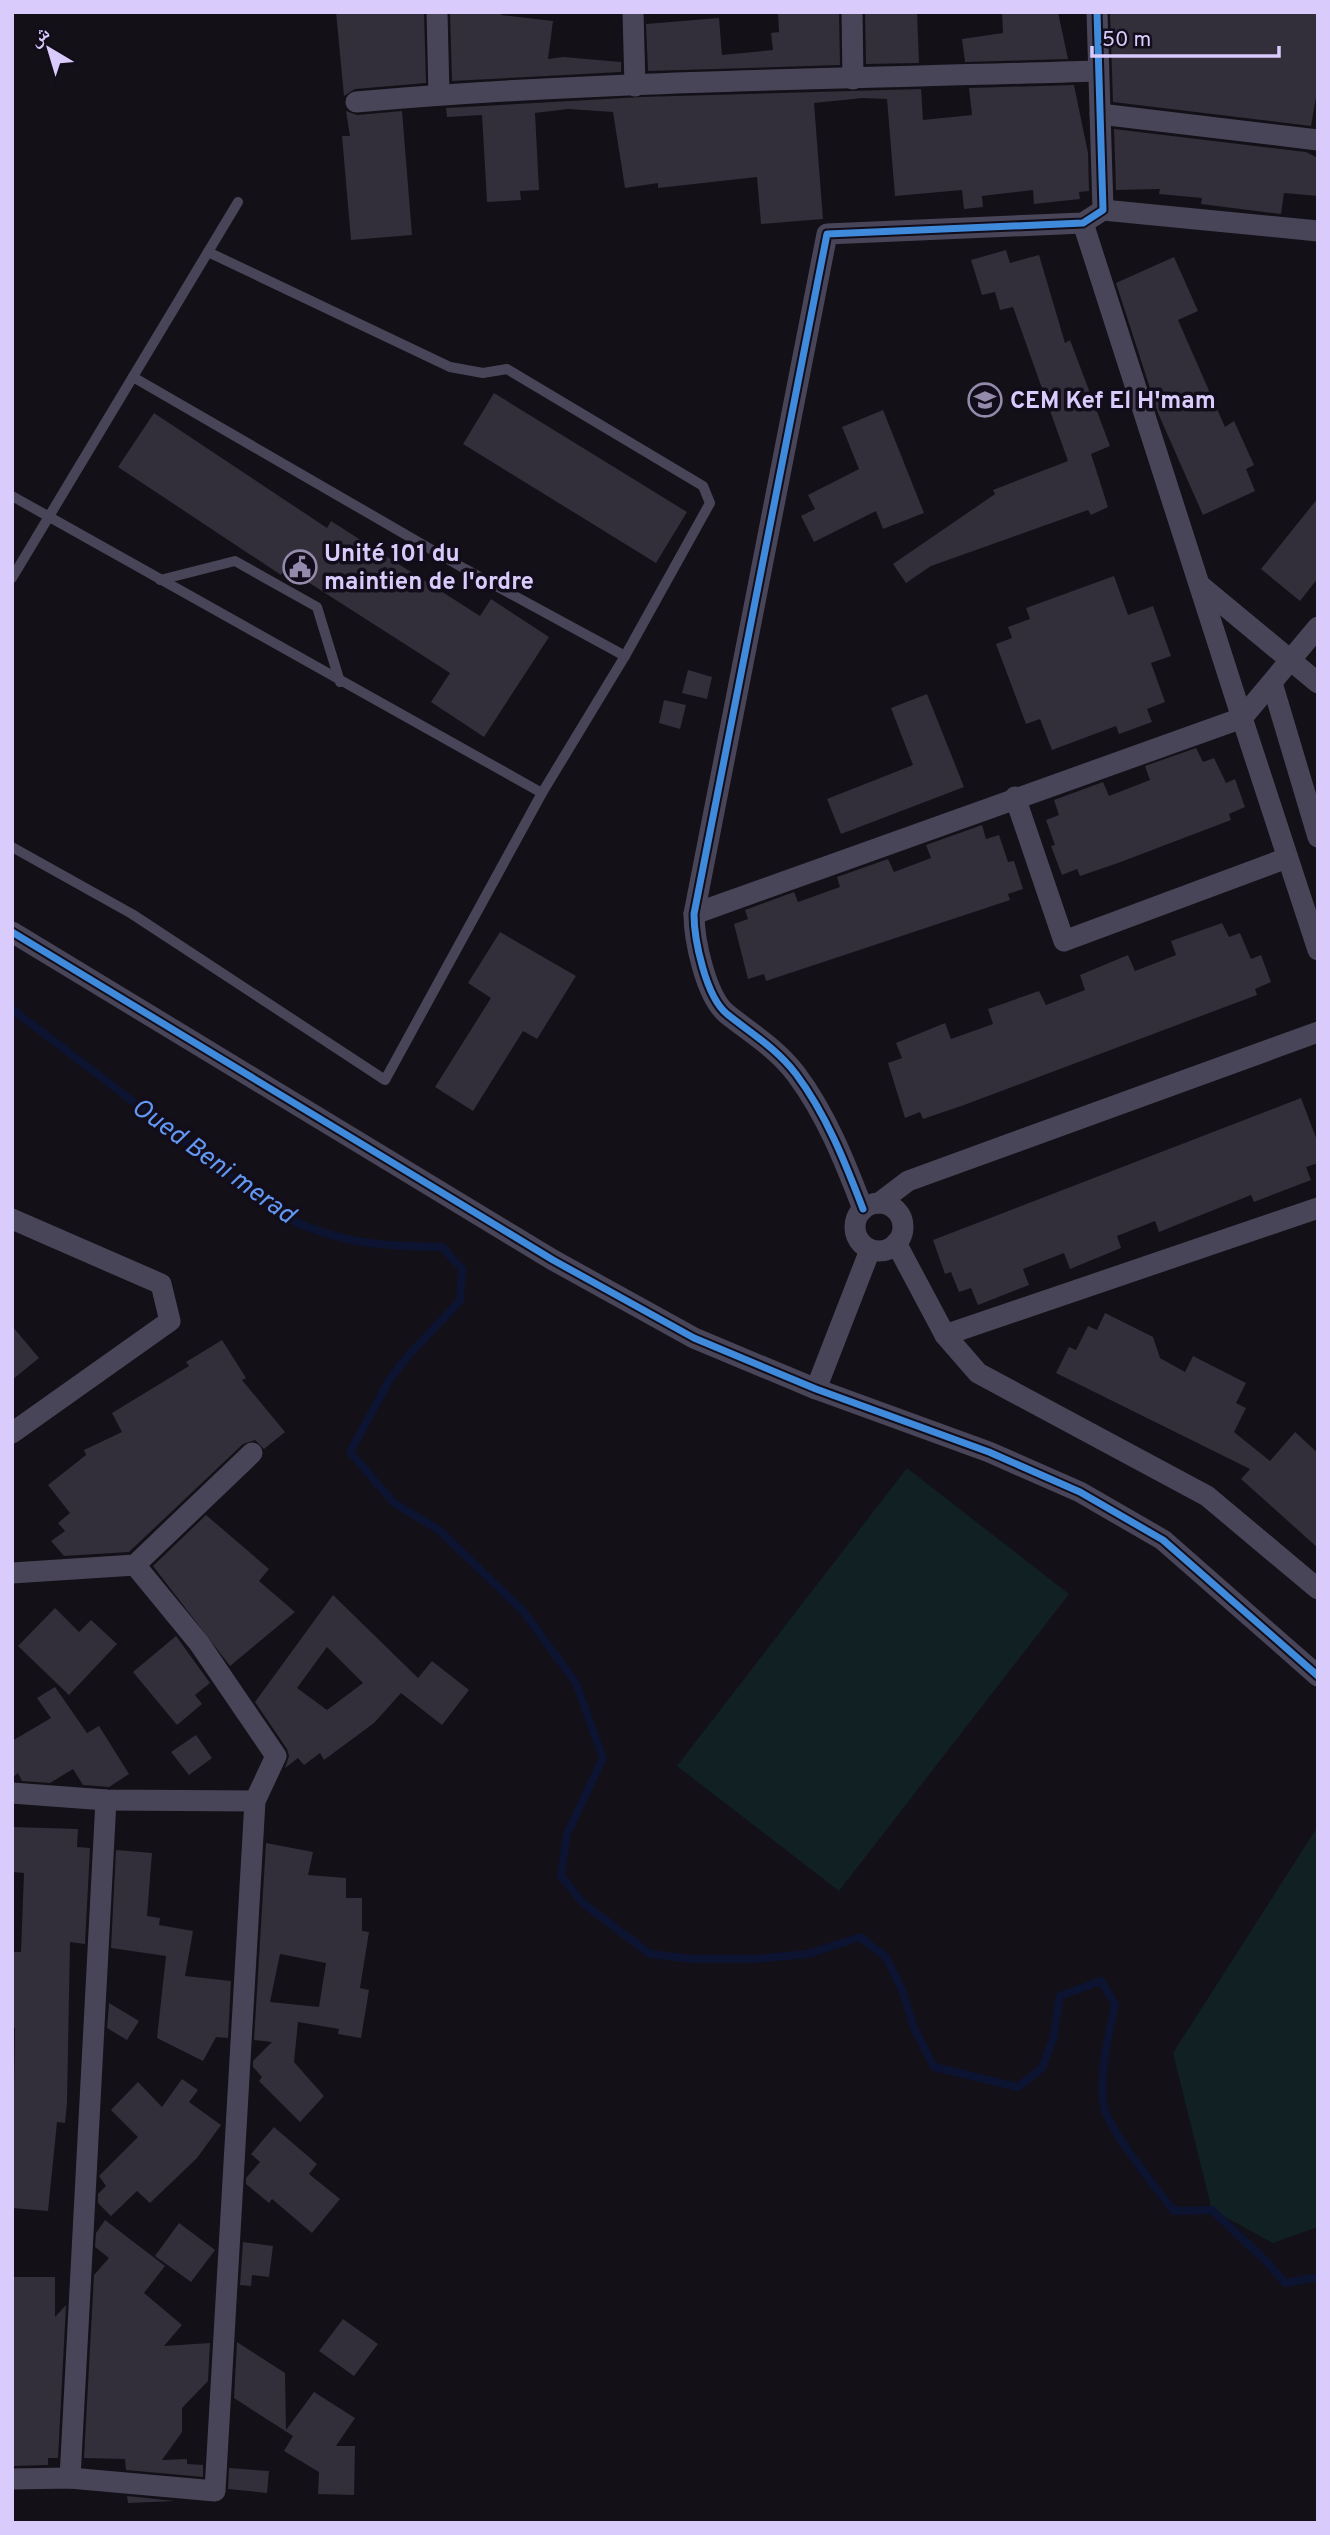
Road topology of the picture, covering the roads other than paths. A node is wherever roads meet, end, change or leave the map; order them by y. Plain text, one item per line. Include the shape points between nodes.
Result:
1 (437, 12) edge
2 (633, 12) edge
3 (852, 12) edge
4 (1097, 12) edge
5 (1098, 71) junction
6 (853, 79) junction
7 (635, 86) junction
8 (439, 94) junction
9 (356, 102) dead end
10 (1100, 114) junction
11 (1318, 140) edge
12 (238, 202) dead end
13 (1103, 210) junction
14 (1083, 223) junction
15 (1318, 231) edge
16 (208, 252) junction
17 (133, 377) junction
18 (12, 496) edge
19 (49, 517) junction
20 (12, 578) edge
21 (160, 580) junction
22 (1200, 585) junction
23 (1318, 627) edge
24 (625, 656) junction
25 (1290, 660) junction
26 (340, 682) junction
27 (1272, 682) junction
28 (1318, 683) edge
29 (1242, 718) junction
30 (542, 793) junction
31 (1015, 797) junction
32 (1318, 837) edge
33 (12, 847) edge
34 (1287, 858) junction
35 (694, 914) junction
36 (12, 932) edge
37 (1318, 950) edge
38 (1318, 1032) edge
39 (871, 1206) junction
40 (1318, 1208) edge
41 (12, 1219) edge
42 (896, 1243) junction
43 (870, 1250) junction
44 (945, 1335) junction
45 (816, 1389) junction
46 (12, 1433) edge
47 (252, 1453) dead end
48 (135, 1565) junction
49 (12, 1573) edge
50 (1318, 1589) edge
51 (1318, 1676) edge
52 (12, 1793) edge
53 (106, 1800) junction
54 (255, 1801) junction
55 (70, 2478) junction
56 (12, 2479) edge

1 - 8 street
2 - 7 street
3 - 6 street
4 - 5 street
5 - 6 street
5 - 10 street
6 - 7 street
7 - 8 street
8 - 9 street
10 - 11 street
10 - 13 street
12 - 16 lane
13 - 14 street
13 - 15 street
14 - 22 street
14 - 35 street via 827,234
16 - 17 lane
16 - 24 lane via 450,367 483,373 507,369 703,486 710,503
17 - 19 lane
17 - 24 lane
18 - 19 lane
19 - 20 lane
19 - 21 lane
21 - 26 lane
21 - 26 lane via 234,561 305,600 317,607
22 - 25 street
22 - 29 street
23 - 25 street
24 - 30 lane
25 - 27 street
25 - 28 street
26 - 30 lane
27 - 29 street
27 - 32 street
29 - 31 street
29 - 34 street
30 - 33 lane via 385,1080 132,914
31 - 34 street via 1064,941
31 - 35 street
34 - 37 street
35 - 39 street via 697,950 716,1001 777,1052 798,1076
36 - 45 street via 553,1260 694,1338
38 - 39 street via 908,1181
39 - 42 street via 887,1205 900,1215 903,1230
39 - 43 street via 855,1223 863,1246
40 - 44 street
41 - 46 street via 161,1284 170,1321
42 - 43 street via 884,1251
42 - 44 street
43 - 45 street
44 - 50 street via 978,1373 1206,1496
45 - 51 street via 989,1451 1080,1492 1163,1540
47 - 48 street
48 - 49 street
48 - 54 street via 199,1643 276,1756
52 - 53 street
53 - 54 street
53 - 55 street
54 - 55 street via 215,2491
55 - 56 street

